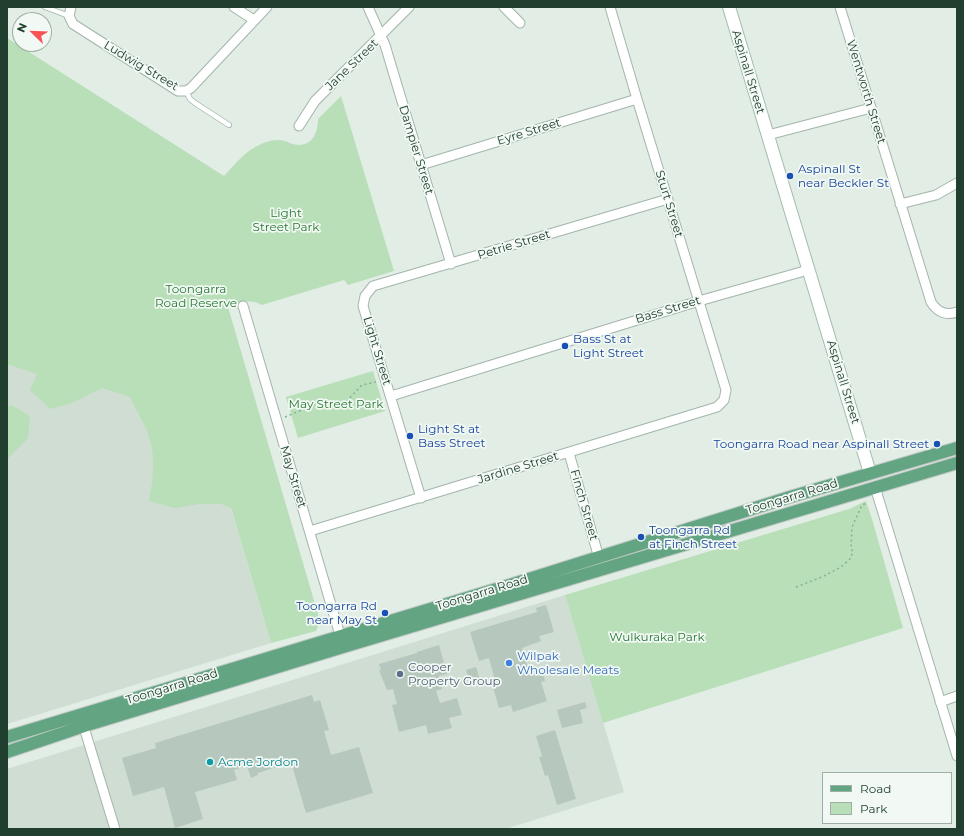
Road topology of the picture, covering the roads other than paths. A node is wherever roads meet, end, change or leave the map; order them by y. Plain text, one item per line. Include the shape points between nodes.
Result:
1 (46, 7) edge
2 (234, 7) edge
3 (267, 7) edge
4 (368, 7) edge
5 (409, 7) edge
6 (504, 7) edge
7 (610, 7) edge
8 (729, 7) edge
9 (840, 7) edge
10 (70, 12) edge
11 (254, 20) junction
12 (520, 23) dead end
13 (381, 36) junction
14 (186, 91) junction
15 (637, 99) junction
16 (871, 108) junction
17 (229, 125) dead end
18 (299, 126) dead end
19 (768, 135) junction
20 (421, 165) junction
21 (957, 184) edge
22 (668, 199) junction
23 (900, 204) junction
24 (450, 264) junction
25 (808, 270) junction
26 (365, 296) joint
27 (699, 300) junction
28 (243, 306) dead end
29 (957, 312) edge
30 (391, 396) junction
31 (724, 400) joint
32 (957, 448) edge
33 (569, 453) junction
34 (957, 463) edge
35 (870, 473) junction
36 (875, 487) junction
37 (421, 498) junction
38 (310, 531) junction
39 (599, 558) junction
40 (340, 636) junction
41 (343, 647) junction
42 (957, 696) edge
43 (940, 702) junction
44 (80, 714) junction
45 (84, 726) junction
46 (7, 737) edge
47 (7, 752) edge
48 (957, 756) edge
49 (115, 829) edge

1 - 10 lane
2 - 11 street
3 - 11 street, Ludwig Street
4 - 13 street, Dampier Street
5 - 13 street, Jane Street
6 - 12 street
7 - 15 street, Sturt Street
8 - 19 main road, Aspinall Street
9 - 16 street, Wentworth Street
10 - 14 street, Ludwig Street via 73,24 178,91
11 - 14 street, Ludwig Street
13 - 18 street, Jane Street via 315,101
13 - 20 street, Dampier Street
14 - 17 lane via 195,103
15 - 20 street, Eyre Street
15 - 22 street, Sturt Street
16 - 19 street
16 - 23 street, Wentworth Street
19 - 25 main road, Aspinall Street
20 - 24 street, Dampier Street
21 - 23 street via 936,195
22 - 24 street, Petrie Street
22 - 27 street, Sturt Street
23 - 29 street, Wentworth Street via 934,308 945,314
24 - 26 street, Petrie Street via 373,286
25 - 27 street, Bass Street
25 - 35 main road, Aspinall Street
26 - 30 street, Light Street via 363,306
27 - 30 street, Bass Street
27 - 31 street, Sturt Street via 726,390
28 - 38 street, May Street
30 - 37 street, Light Street
31 - 33 street, Jardine Street via 717,408
32 - 35 main road, Toongarra Road
33 - 37 street, Jardine Street
33 - 39 street, Finch Street
34 - 36 main road, Toongarra Road
35 - 36 main road, Aspinall Street
35 - 39 main road, Toongarra Road
36 - 41 main road, Toongarra Road
36 - 43 street, Aspinall Street
37 - 38 street, Jardine Street
38 - 40 street, May Street
39 - 40 main road, Toongarra Road
40 - 41 street, May Street
40 - 44 main road, Toongarra Road
41 - 45 main road, Toongarra Road
42 - 43 street
43 - 48 street, Aspinall Street
44 - 45 street
44 - 46 main road, Toongarra Road
45 - 47 main road, Toongarra Road
45 - 49 street

